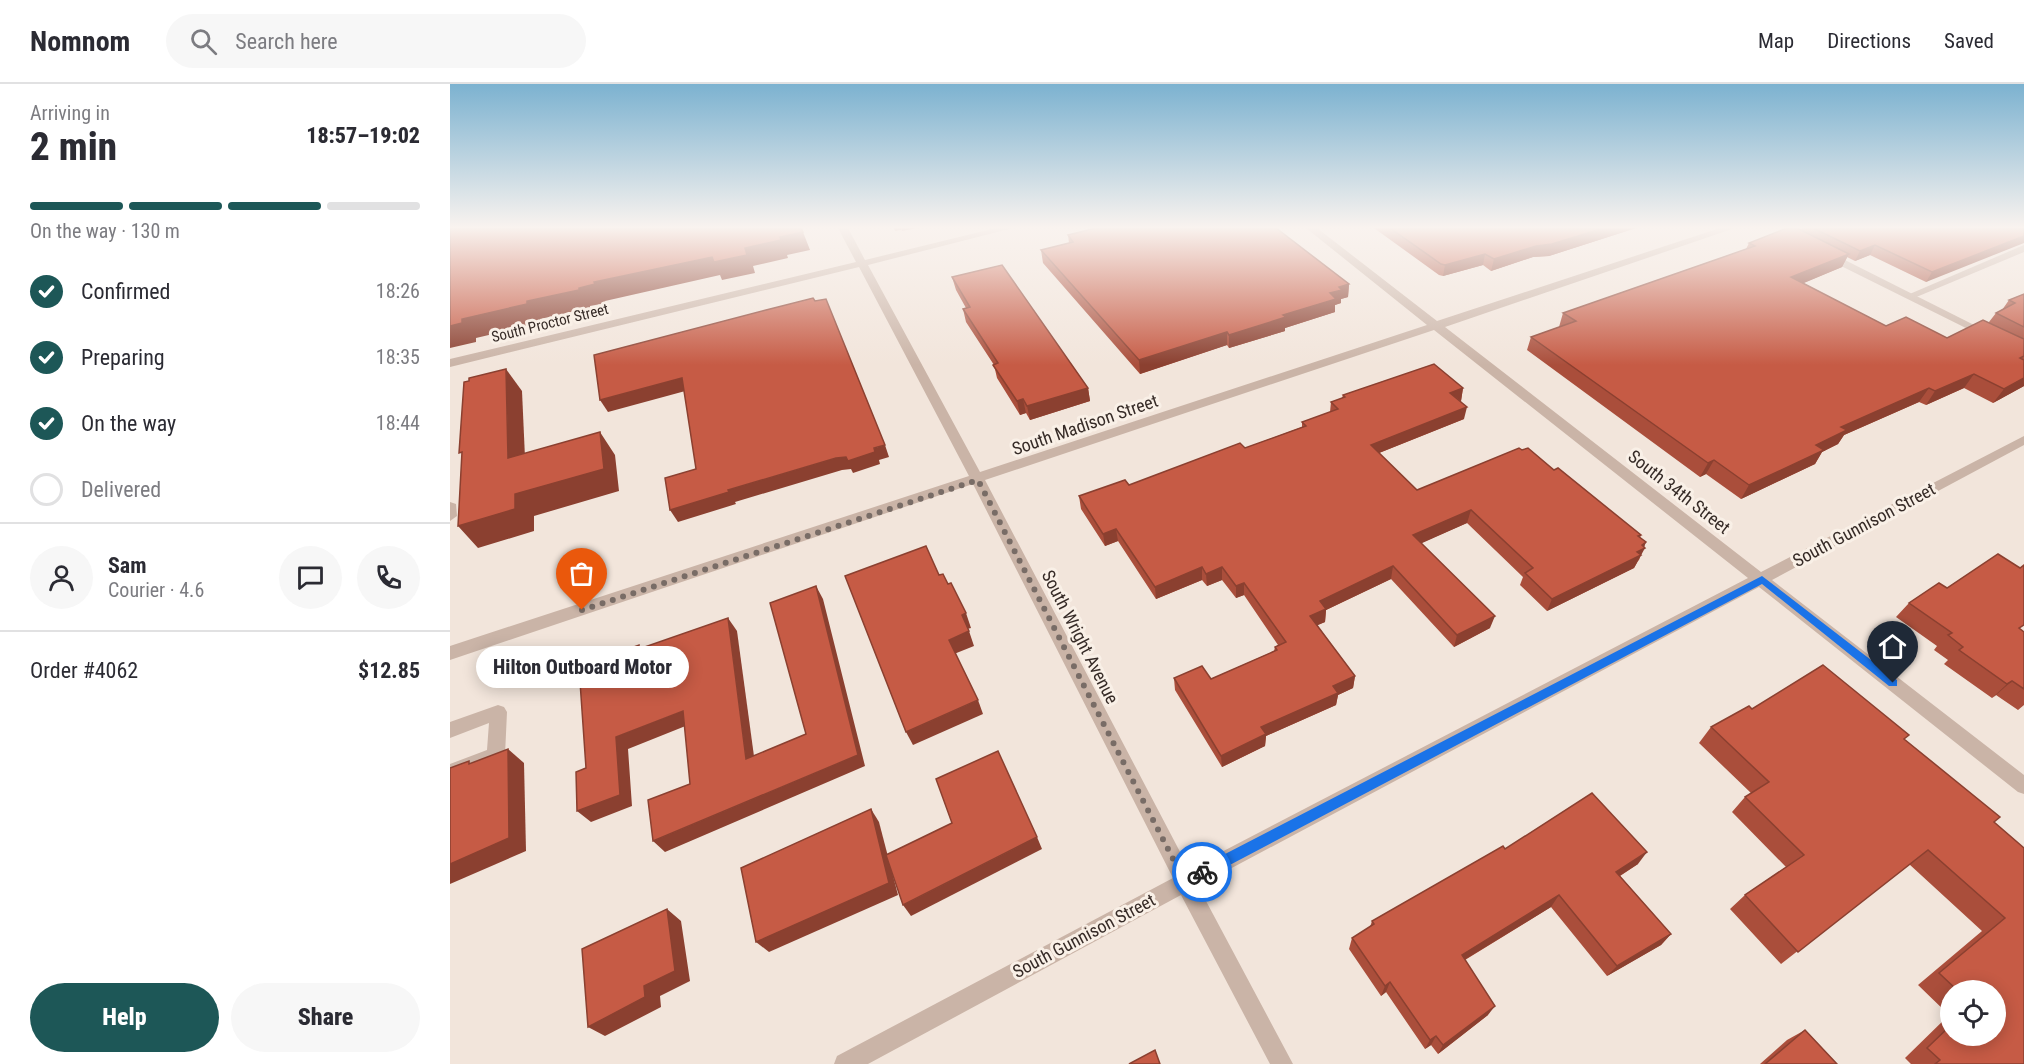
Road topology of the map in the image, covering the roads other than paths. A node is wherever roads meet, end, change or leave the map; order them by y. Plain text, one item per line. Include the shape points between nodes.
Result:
1 (817, 274) edge
2 (867, 274) edge
3 (1368, 274) edge
4 (1592, 274) edge
5 (1865, 274) edge
6 (1963, 274) edge
7 (1910, 296) junction
8 (1434, 326) junction
9 (1993, 338) edge
10 (450, 363) edge
11 (2024, 440) edge
12 (978, 480) junction
13 (1762, 580) junction
14 (450, 653) edge
15 (450, 730) edge
16 (450, 772) edge
17 (2024, 786) edge
18 (1185, 882) junction
19 (845, 1064) edge
20 (1282, 1064) edge

1 - 10 street, South Proctor Street
2 - 12 street, South Wright Avenue
3 - 8 street, South 34th Street
4 - 8 street, South Madison Street
5 - 7 street
6 - 7 street
7 - 9 street
8 - 12 street, South Madison Street
8 - 13 street, South 34th Street
11 - 13 street, South Gunnison Street
12 - 14 street, South Madison Street
12 - 18 street, South Wright Avenue
13 - 17 street, South 34th Street
13 - 18 street, South Gunnison Street
15 - 16 street via 498,712 496,755
18 - 19 street, South Gunnison Street
18 - 20 street, South Wright Avenue

